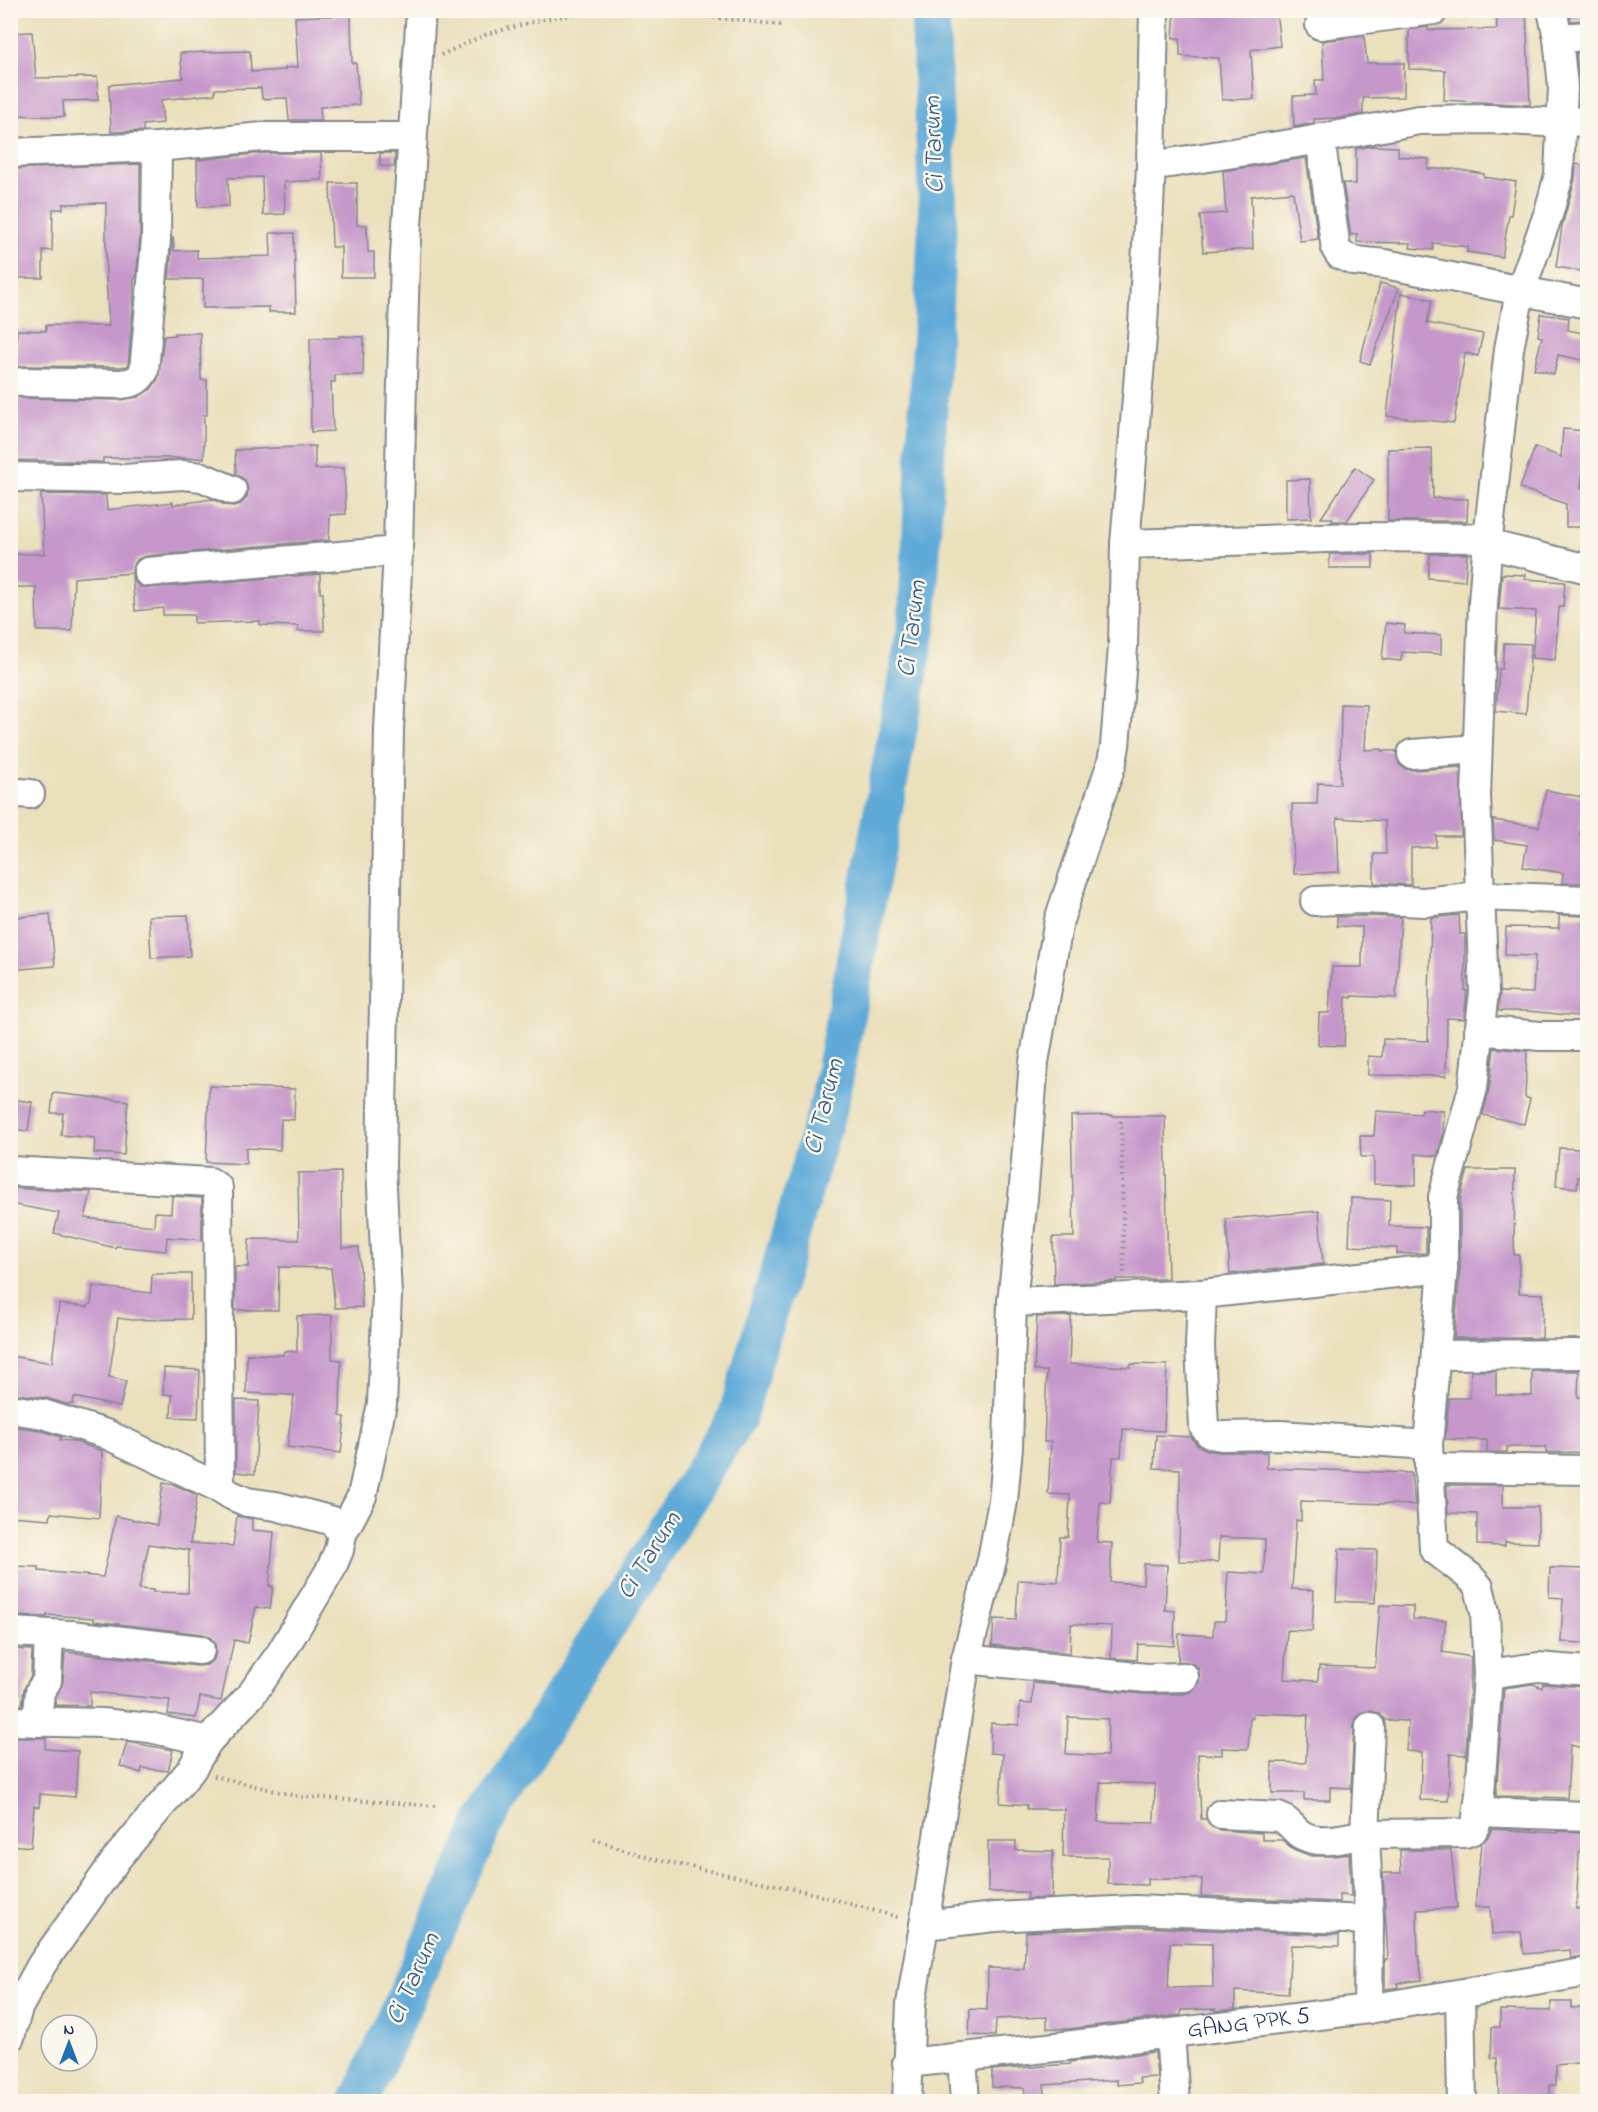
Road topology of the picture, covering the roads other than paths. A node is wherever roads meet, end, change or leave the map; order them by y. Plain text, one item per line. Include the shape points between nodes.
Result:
1 (421, 10) edge
2 (1154, 10) edge
3 (1434, 10) edge
4 (1552, 10) edge
5 (1320, 25) dead end
6 (1587, 36) edge
7 (1558, 38) junction
8 (1570, 122) edge
9 (412, 137) junction
10 (1320, 138) junction
11 (157, 147) junction
12 (10, 153) edge
13 (1150, 166) junction
14 (1520, 292) junction
15 (1587, 304) edge
16 (21, 382) dead end
17 (10, 477) edge
18 (232, 490) dead end
19 (1487, 541) junction
20 (1125, 544) junction
21 (398, 551) junction
22 (1587, 569) edge
23 (148, 572) dead end
24 (1477, 749) junction
25 (1412, 754) dead end
26 (1479, 896) junction
27 (1587, 900) edge
28 (1315, 901) dead end
29 (1479, 1030) junction
30 (1587, 1035) edge
31 (10, 1171) edge
32 (1443, 1268) junction
33 (1202, 1294) junction
34 (1012, 1302) junction
35 (1587, 1354) edge
36 (1437, 1355) junction
37 (10, 1409) edge
38 (1428, 1457) junction
39 (1587, 1470) edge
40 (220, 1488) junction
41 (342, 1534) junction
42 (10, 1632) edge
43 (49, 1634) junction
44 (200, 1650) dead end
45 (966, 1659) junction
46 (1587, 1671) edge
47 (1488, 1674) junction
48 (1184, 1677) dead end
49 (24, 1721) edge
50 (1370, 1727) dead end
51 (208, 1741) junction
52 (1478, 1812) junction
53 (1221, 1814) dead end
54 (1587, 1816) edge
55 (1365, 1834) junction
56 (1369, 1920) junction
57 (924, 1925) junction
58 (1587, 1972) edge
59 (1460, 1994) junction
60 (1368, 2009) junction
61 (1170, 2034) junction
62 (10, 2037) edge
63 (962, 2057) junction
64 (908, 2063) junction
65 (907, 2102) edge
66 (965, 2102) edge
67 (1175, 2102) edge
68 (1462, 2102) edge

1 - 9 street
2 - 13 street
3 - 5 street
4 - 7 street
6 - 7 street
7 - 8 street
8 - 10 street via 1419,120
8 - 14 street via 1549,212
9 - 11 street via 264,137
9 - 21 street via 405,255
10 - 13 street
10 - 14 street via 1340,255
11 - 12 street
11 - 16 street via 156,240 141,377 121,384
13 - 20 street via 1143,325
14 - 15 street
14 - 19 street via 1509,349
17 - 18 street via 124,479 182,475 202,477
19 - 20 street via 1359,537
19 - 22 street
19 - 24 street
20 - 34 street via 1123,647 1115,746 1059,920 1034,1062
21 - 23 street
21 - 41 street via 389,730 381,1165 387,1296 382,1404 362,1496
24 - 25 street
24 - 26 street
26 - 27 street
26 - 28 street via 1424,902
26 - 29 street via 1484,992
29 - 30 street
29 - 32 street via 1473,1088 1443,1197
31 - 40 street via 210,1182 218,1188
32 - 33 street
32 - 36 street
33 - 34 street
33 - 38 street via 1204,1427 1210,1434 1281,1435
34 - 45 street via 1003,1501
35 - 36 street
36 - 38 street
37 - 40 street via 43,1413 106,1434
38 - 39 street
38 - 47 street via 1434,1549 1479,1587 1485,1612
40 - 41 street via 248,1502 329,1519
41 - 51 street via 331,1569 281,1653 251,1695
42 - 43 street
43 - 44 street
43 - 49 street via 47,1681
45 - 48 street via 1146,1677
45 - 57 street
46 - 47 street via 1538,1667
47 - 52 street
49 - 51 street via 150,1728
50 - 55 street
51 - 62 street via 191,1770 118,1857 42,1964 18,2008
52 - 54 street
52 - 55 street via 1473,1830 1465,1833
53 - 55 street via 1278,1817 1302,1835 1327,1841
55 - 56 street
56 - 57 street via 1135,1910
56 - 60 street
57 - 64 street via 911,2004
58 - 59 street, GANG PPK 5
59 - 60 street, GANG PPK 5
59 - 68 street
60 - 61 street, GANG PPK 5
61 - 63 street, GANG PPK 5
61 - 67 street
63 - 64 street, GANG PPK 5
63 - 66 street
64 - 65 street

